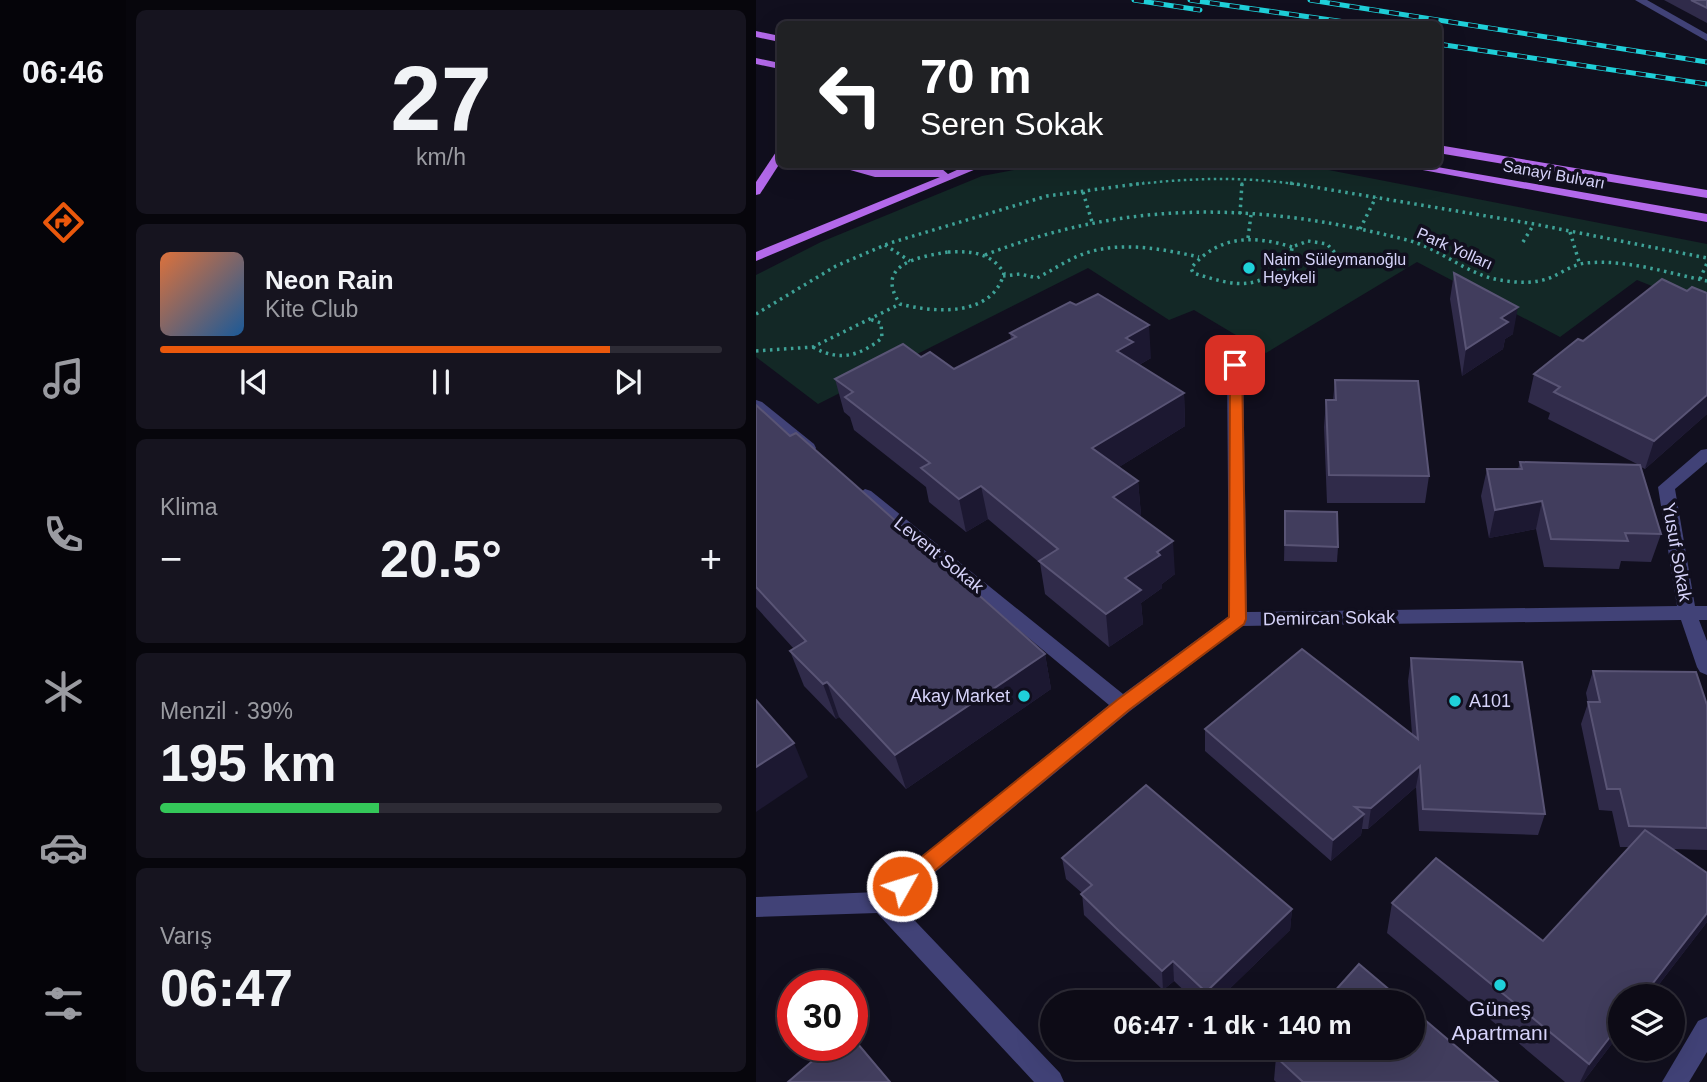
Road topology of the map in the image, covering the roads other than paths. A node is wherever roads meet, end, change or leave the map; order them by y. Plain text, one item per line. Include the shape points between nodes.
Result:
1 (1640, 0) edge
2 (756, 34) edge
3 (777, 38) edge
4 (1707, 38) edge
5 (756, 61) edge
6 (777, 65) edge
7 (1442, 150) edge
8 (777, 160) edge
9 (847, 168) edge
10 (966, 168) edge
11 (971, 168) edge
12 (1419, 168) edge
13 (756, 191) edge
14 (1707, 194) edge
15 (1707, 218) edge
16 (756, 257) edge
17 (1235, 365) dead end
18 (756, 405) edge
19 (1707, 454) edge
20 (821, 458) edge
21 (853, 485) edge
22 (1697, 612) edge
23 (1238, 619) junction
24 (1707, 667) edge
25 (1123, 705) junction
26 (882, 902) junction
27 (756, 907) edge
28 (1707, 1029) edge
29 (1051, 1082) edge
30 (1675, 1082) edge

1 - 4 street
2 - 3 main road
5 - 6 main road
7 - 14 main road, Sanayi Bulvarı
8 - 13 main road
9 - 10 main road via 903,177
11 - 16 main road
12 - 15 main road, Sanayi Bulvarı
17 - 23 street
18 - 20 street
19 - 22 street, Yusuf Sokak via 1666,487
21 - 25 street, Levent Sokak
22 - 23 street, Demircan Sokak
22 - 24 street, Yusuf Sokak
23 - 25 street, Demircan Sokak
25 - 26 street, Demircan Sokak
26 - 27 street
26 - 29 street
28 - 30 street

